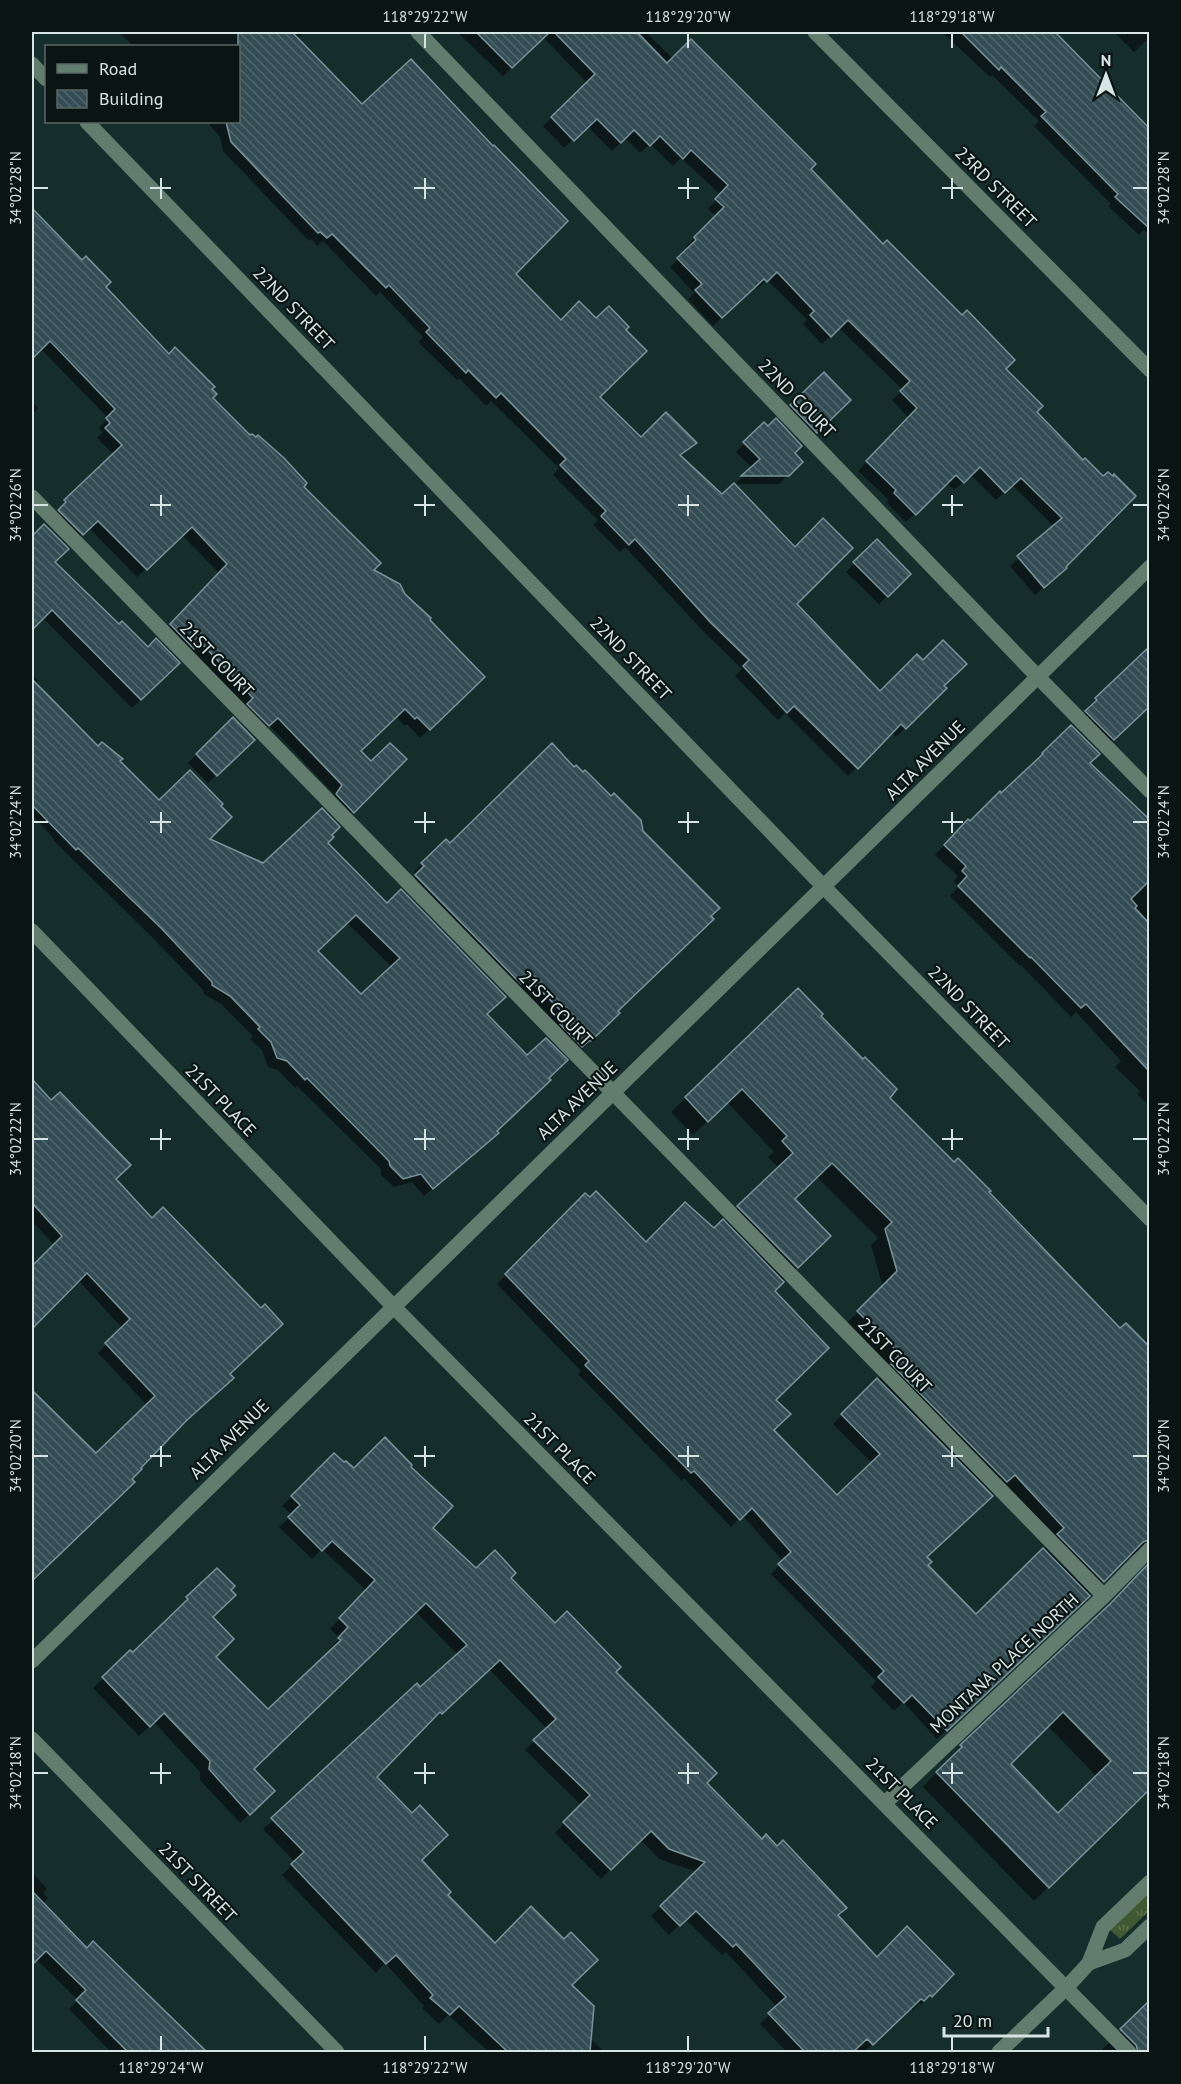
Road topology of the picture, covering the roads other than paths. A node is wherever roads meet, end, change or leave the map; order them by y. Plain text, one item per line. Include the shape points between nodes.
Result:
1 (418, 32) edge
2 (815, 32) edge
3 (32, 64) edge
4 (45, 78) edge
5 (88, 123) edge
6 (1149, 370) edge
7 (32, 496) edge
8 (1149, 567) edge
9 (1038, 677) junction
10 (1149, 790) edge
11 (823, 886) junction
12 (32, 931) edge
13 (612, 1094) junction
14 (1149, 1219) edge
15 (392, 1305) junction
16 (1149, 1549) edge
17 (1104, 1596) junction
18 (32, 1661) edge
19 (32, 1739) edge
20 (885, 1803) junction
21 (1149, 1882) edge
22 (1149, 1926) edge
23 (1089, 1963) junction
24 (1066, 1987) junction
25 (338, 2052) edge
26 (999, 2052) edge
27 (1129, 2052) edge

1 - 9 street, 22ND COURT
2 - 6 street, 23RD STREET
3 - 4 street
5 - 11 street, 22ND STREET
7 - 13 street, 21ST COURT
8 - 9 street, ALTA AVENUE
9 - 10 street, 22ND COURT
9 - 11 street, ALTA AVENUE
11 - 13 street, ALTA AVENUE
11 - 14 street, 22ND STREET
12 - 15 street, 21ST PLACE
13 - 15 street, ALTA AVENUE
13 - 17 street, 21ST COURT
15 - 18 street, ALTA AVENUE
15 - 20 street, 21ST PLACE
16 - 17 street, MONTANA PLACE NORTH
17 - 20 street, MONTANA PLACE NORTH
19 - 25 street, 21ST STREET
20 - 24 street, 21ST PLACE
21 - 23 street via 1103,1927
22 - 23 street via 1125,1950
23 - 24 street
24 - 26 street
24 - 27 street

